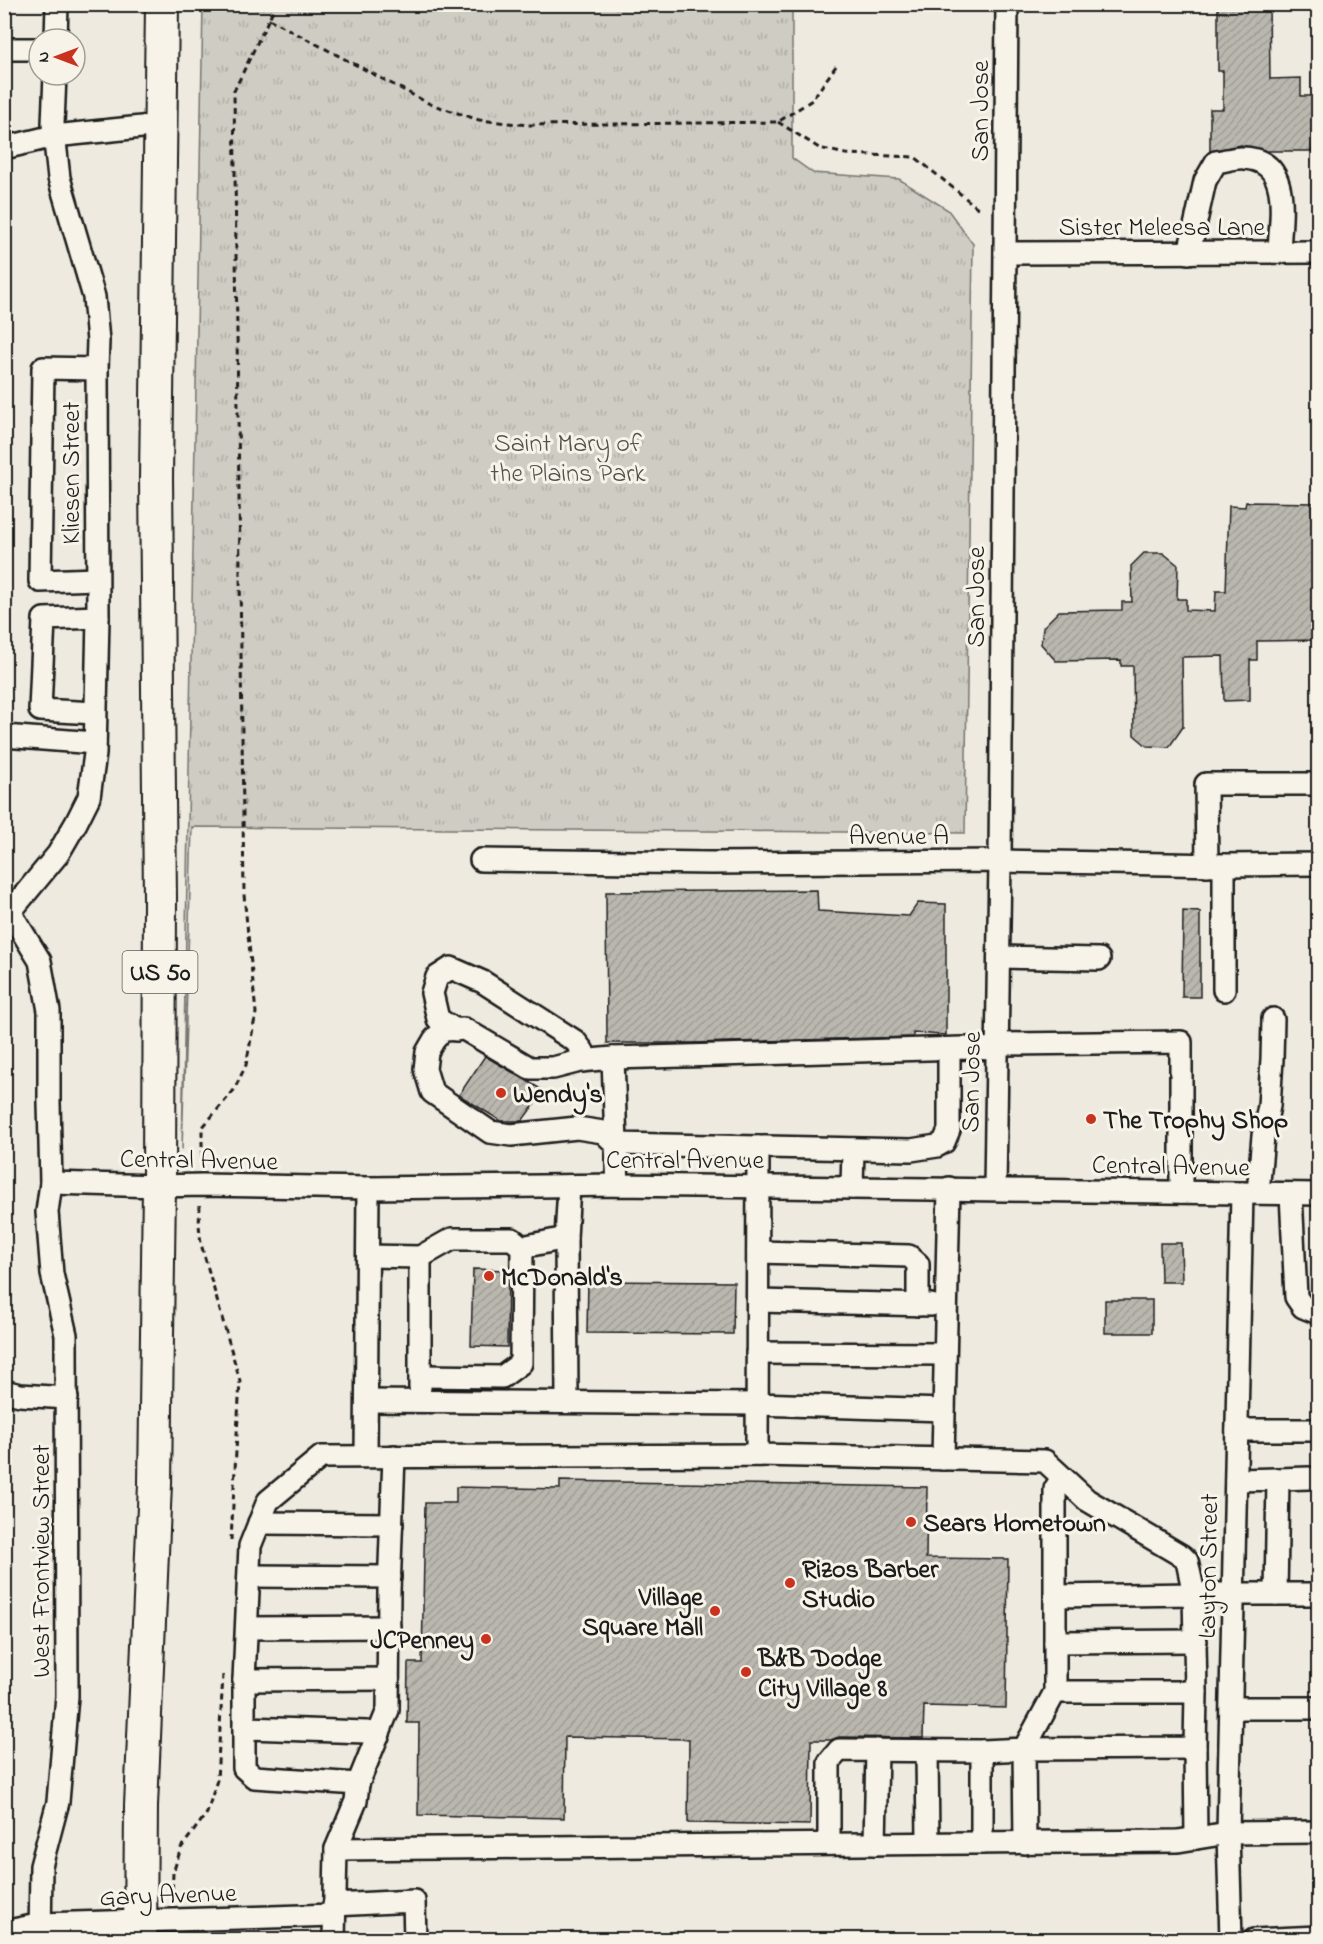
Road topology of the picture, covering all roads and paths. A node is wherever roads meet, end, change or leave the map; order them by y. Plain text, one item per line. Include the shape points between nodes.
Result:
1 (57, 4) edge
2 (162, 4) edge
3 (276, 4) edge
4 (1007, 4) edge
5 (269, 19) junction
6 (56, 27) edge
7 (4, 50) edge
8 (27, 50) edge
9 (836, 66) dead end
10 (55, 87) edge
11 (778, 122) junction
12 (161, 125) junction
13 (54, 136) junction
14 (4, 148) edge
15 (979, 209) dead end
16 (1189, 252) junction
17 (1279, 252) junction
18 (1318, 252) edge
19 (1005, 253) junction
20 (97, 369) junction
21 (97, 579) junction
22 (98, 617) junction
23 (95, 713) junction
24 (4, 736) edge
25 (95, 743) junction
26 (1318, 784) edge
27 (481, 861) dead end
28 (1000, 861) junction
29 (1318, 864) edge
30 (1216, 865) junction
31 (7, 910) edge
32 (999, 957) junction
33 (1100, 959) dead end
34 (1224, 990) dead end
35 (1273, 1019) dead end
36 (456, 1029) junction
37 (998, 1047) junction
38 (949, 1049) junction
39 (613, 1058) junction
40 (582, 1061) junction
41 (616, 1144) junction
42 (758, 1147) junction
43 (853, 1149) junction
44 (202, 1154) dead end
45 (51, 1183) junction
46 (618, 1185) junction
47 (159, 1186) junction
48 (569, 1186) junction
49 (758, 1186) junction
50 (368, 1188) junction
51 (852, 1188) junction
52 (949, 1188) junction
53 (996, 1189) junction
54 (1180, 1191) junction
55 (1250, 1193) junction
56 (1291, 1194) junction
57 (1318, 1194) edge
58 (199, 1225) dead end
59 (566, 1238) junction
60 (522, 1246) junction
61 (758, 1252) junction
62 (368, 1256) junction
63 (420, 1257) junction
64 (758, 1301) junction
65 (918, 1305) junction
66 (946, 1306) junction
67 (1318, 1313) edge
68 (757, 1353) junction
69 (945, 1354) junction
70 (420, 1376) junction
71 (4, 1391) edge
72 (67, 1398) junction
73 (367, 1401) junction
74 (420, 1401) junction
75 (567, 1402) junction
76 (757, 1404) junction
77 (944, 1410) junction
78 (1237, 1430) junction
79 (1318, 1430) edge
80 (757, 1455) junction
81 (366, 1456) junction
82 (394, 1456) junction
83 (943, 1459) junction
84 (1309, 1478) dead end
85 (1062, 1479) junction
86 (1278, 1479) junction
87 (1236, 1480) junction
88 (259, 1523) junction
89 (392, 1524) junction
90 (231, 1545) dead end
91 (249, 1576) junction
92 (390, 1577) junction
93 (1194, 1594) junction
94 (1234, 1594) junction
95 (1276, 1594) junction
96 (1318, 1594) edge
97 (1055, 1596) junction
98 (246, 1628) junction
99 (389, 1628) junction
100 (1196, 1641) junction
101 (1055, 1642) junction
102 (223, 1675) dead end
103 (388, 1679) junction
104 (244, 1680) junction
105 (1055, 1692) junction
106 (1196, 1692) junction
107 (1232, 1708) junction
108 (1318, 1708) edge
109 (244, 1728) junction
110 (379, 1734) junction
111 (1195, 1748) junction
112 (1024, 1749) junction
113 (877, 1750) junction
114 (927, 1751) junction
115 (982, 1752) junction
116 (358, 1784) junction
117 (1318, 1832) edge
118 (1228, 1833) junction
119 (1196, 1838) junction
120 (928, 1843) junction
121 (982, 1843) junction
122 (1024, 1843) junction
123 (829, 1844) junction
124 (875, 1844) junction
125 (336, 1849) junction
126 (172, 1899) dead end
127 (334, 1910) junction
128 (140, 1931) edge
129 (4, 1932) edge
130 (41, 1932) edge
131 (1318, 1936) edge
132 (334, 1940) edge
133 (415, 1940) edge
134 (1231, 1940) edge
135 (1254, 1940) edge

1 - 6 street
2 - 12 highway, US 50
3 - 5 path
4 - 19 street, San Jose
5 - 11 path via 430,104 478,120 528,125
5 - 44 path via 234,91 244,896 256,1013 246,1065 234,1090 202,1128
7 - 8 street
9 - 11 path via 812,100
10 - 13 street, Kliesen Street
11 - 15 path via 819,148 846,154 915,157
12 - 13 street
12 - 47 highway, US 50 via 156,478
13 - 14 street
13 - 20 street, Kliesen Street via 59,178 94,297 99,341
16 - 17 street, Sister Meleesa Lane
16 - 17 street via 1205,181 1216,162 1242,157 1272,168 1279,181
16 - 19 street, Sister Meleesa Lane
17 - 18 street, Sister Meleesa Lane
19 - 28 street, San Jose
20 - 21 street, Kliesen Street
20 - 21 street via 43,368 40,580
21 - 22 street, Kliesen Street
22 - 23 street, Kliesen Street
22 - 23 street via 44,620 40,710
23 - 25 street, Kliesen Street
24 - 25 street
25 - 31 street, Kliesen Street via 88,797 76,823 58,854
26 - 30 street via 1206,784
27 - 28 street, Avenue A
28 - 30 street, Avenue A
28 - 32 street, San Jose
29 - 30 street, Avenue A
30 - 34 street
31 - 45 street, West Frontview Street via 40,961 50,1011
32 - 33 street
32 - 37 street, San Jose
35 - 55 street, Layton Street via 1269,1106
36 - 40 street via 464,1029 530,1068 553,1068
36 - 40 street via 438,1019 432,993 437,977 451,968 483,982 575,1041 583,1051
36 - 41 street via 443,1030 428,1052 425,1069 432,1092 490,1132 511,1135 577,1128 603,1132
37 - 38 street
37 - 53 street, San Jose
37 - 54 street via 1180,1042
38 - 39 street
38 - 43 street via 949,1130 944,1142 918,1150
39 - 40 street
39 - 41 street
41 - 42 street
41 - 46 street
42 - 43 street
42 - 49 street
43 - 51 street
45 - 47 street, Central Avenue
45 - 72 street, West Frontview Street via 46,1212 52,1274 66,1335
46 - 48 street, Central Avenue
46 - 49 street, Central Avenue
47 - 50 street, Central Avenue
47 - 128 highway, US 50 via 155,1484 141,1806
48 - 50 street, Central Avenue
48 - 59 street
49 - 51 street, Central Avenue
49 - 61 street
50 - 62 street
51 - 52 street, Central Avenue
52 - 53 street, Central Avenue
52 - 66 street
53 - 54 street, Central Avenue
54 - 55 street, Central Avenue
55 - 56 street, Central Avenue
55 - 78 street, Layton Street
56 - 57 street, Central Avenue
56 - 67 street via 1296,1297 1303,1307
58 - 90 path via 240,1381
59 - 60 street
59 - 75 street
60 - 63 street via 512,1239 452,1239
60 - 70 street via 521,1363 502,1377
61 - 64 street
61 - 65 street via 909,1256 918,1264
62 - 63 street
62 - 73 street
63 - 70 street
64 - 65 street
64 - 68 street
65 - 66 street
66 - 69 street
68 - 69 street
68 - 76 street
69 - 77 street
70 - 74 street
71 - 72 street
72 - 130 street, West Frontview Street via 67,1696 58,1802 41,1866
73 - 74 street
73 - 81 street
74 - 75 street
75 - 76 street
76 - 77 street
76 - 80 street
77 - 83 street
78 - 79 street
78 - 87 street, Layton Street
80 - 82 street
80 - 83 street
81 - 82 street
81 - 88 street via 321,1457 268,1501
82 - 89 street
83 - 85 street via 1045,1461
84 - 86 street
85 - 93 street via 1087,1500 1182,1556 1187,1561
85 - 97 street via 1054,1489
86 - 87 street
86 - 95 street
87 - 94 street, Layton Street
88 - 89 street
88 - 91 street via 250,1546
89 - 92 street
91 - 92 street
91 - 98 street
92 - 99 street
93 - 94 street
93 - 97 street
93 - 100 street
94 - 95 street
94 - 107 street, Layton Street
95 - 96 street
97 - 101 street
98 - 99 street
98 - 104 street
99 - 103 street
100 - 101 street
100 - 106 street
101 - 105 street
102 - 126 path via 217,1780 207,1813 181,1848 173,1873
103 - 104 street
103 - 110 street via 388,1710
104 - 109 street
105 - 106 street
105 - 112 street
106 - 111 street
107 - 108 street
107 - 118 street, Layton Street
109 - 110 street
109 - 116 street via 244,1768 254,1777
110 - 116 street
111 - 112 street
111 - 119 street
112 - 115 street
112 - 122 street
113 - 114 street
113 - 123 street via 839,1750 829,1762
113 - 124 street
114 - 115 street
114 - 120 street
115 - 121 street
116 - 125 street via 356,1801
117 - 118 street
118 - 119 street
118 - 134 street, Layton Street
119 - 122 street
120 - 121 street
120 - 124 street
121 - 122 street
123 - 124 street
123 - 125 street
125 - 127 street
127 - 128 street, Gary Avenue
127 - 132 street
127 - 133 street, Gary Avenue via 414,1901
128 - 130 street, Gary Avenue
129 - 130 street, Gary Avenue
131 - 135 street

